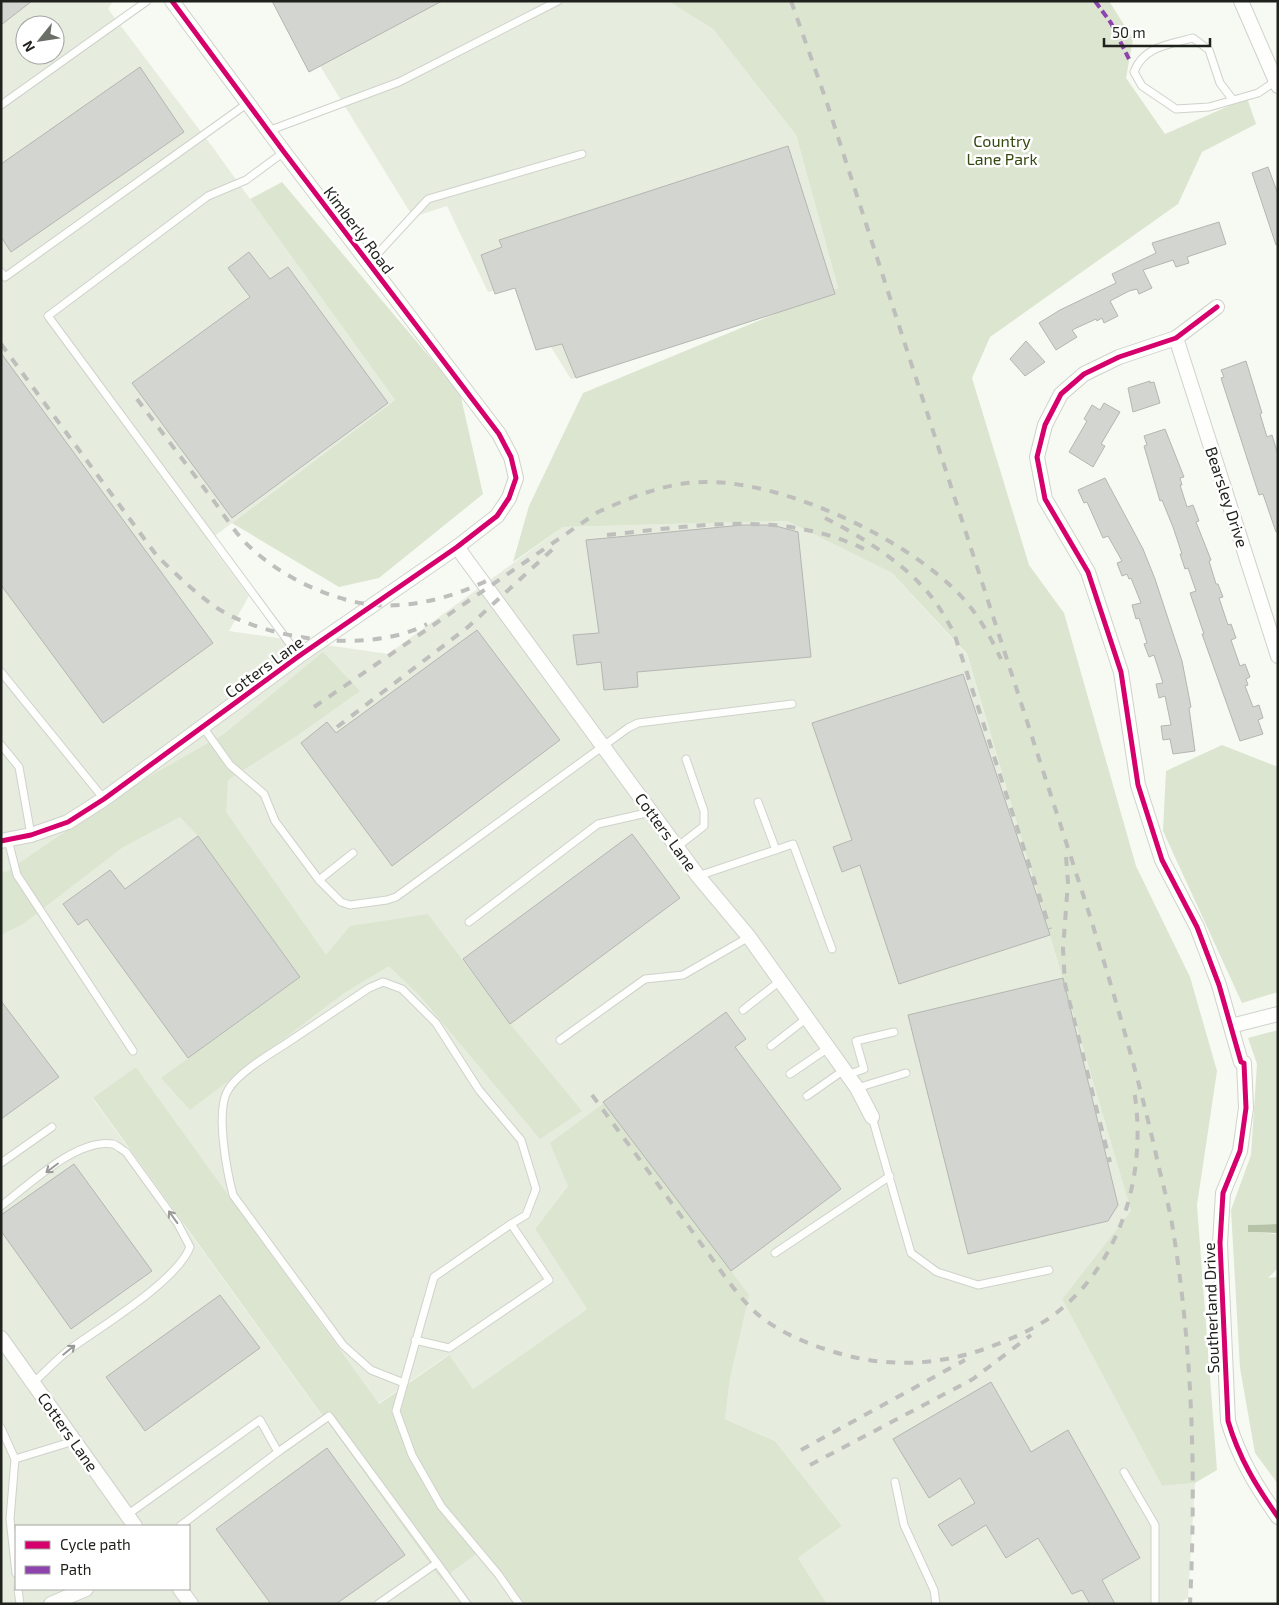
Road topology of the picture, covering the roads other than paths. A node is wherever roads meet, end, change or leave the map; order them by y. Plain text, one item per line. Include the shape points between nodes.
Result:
1 (146, 1) edge
2 (172, 1) edge
3 (558, 1) edge
4 (1241, 1) edge
5 (1277, 84) edge
6 (1233, 100) junction
7 (248, 103) junction
8 (1, 105) edge
9 (268, 130) junction
10 (284, 152) junction
11 (582, 154) dead end
12 (369, 264) junction
13 (1, 272) edge
14 (1217, 307) dead end
15 (1176, 338) junction
16 (516, 478) joint
17 (457, 548) junction
18 (300, 656) junction
19 (1278, 656) edge
20 (1, 672) edge
21 (792, 704) dead end
22 (203, 727) junction
23 (1, 745) edge
24 (603, 746) junction
25 (686, 759) dead end
26 (104, 799) junction
27 (758, 802) dead end
28 (651, 812) junction
29 (31, 835) junction
30 (5, 841) edge
31 (677, 847) junction
32 (776, 850) junction
33 (353, 853) dead end
34 (698, 876) junction
35 (318, 880) junction
36 (469, 922) dead end
37 (749, 936) junction
38 (832, 950) dead end
39 (780, 981) junction
40 (743, 1010) dead end
41 (1278, 1014) edge
42 (807, 1018) junction
43 (1231, 1026) junction
44 (894, 1032) dead end
45 (560, 1040) dead end
46 (771, 1046) dead end
47 (828, 1048) junction
48 (133, 1051) dead end
49 (846, 1072) junction
50 (906, 1073) dead end
51 (790, 1074) dead end
52 (857, 1088) junction
53 (807, 1096) dead end
54 (872, 1117) joint
55 (52, 1127) dead end
56 (1, 1163) edge
57 (890, 1176) junction
58 (1, 1206) edge
59 (511, 1224) junction
60 (775, 1254) dead end
61 (1049, 1270) dead end
62 (1, 1338) edge
63 (415, 1340) junction
64 (33, 1383) junction
65 (404, 1383) junction
66 (1, 1428) edge
67 (74, 1441) junction
68 (278, 1452) junction
69 (14, 1459) junction
70 (1124, 1472) dead end
71 (895, 1482) dead end
72 (1278, 1518) edge
73 (131, 1520) edge
74 (181, 1525) edge
75 (437, 1563) junction
76 (15, 1564) edge
77 (18, 1590) edge
78 (84, 1590) edge
79 (181, 1590) edge
80 (20, 1604) edge
81 (51, 1604) edge
82 (191, 1604) edge
83 (378, 1604) edge
84 (467, 1604) edge
85 (519, 1604) edge
86 (936, 1604) edge
87 (1155, 1604) edge

1 - 8 lane
2 - 7 street, Kimberly Road
3 - 9 lane via 399,82
4 - 5 street
5 - 6 lane
6 - 6 lane via 1209,107 1176,109 1142,86 1134,72 1139,59 1163,45 1193,38 1209,50 1220,83
7 - 9 street, Kimberly Road
7 - 13 lane via 5,277
9 - 10 street, Kimberly Road
10 - 12 street, Kimberly Road
10 - 18 lane via 246,180 208,196 48,316
11 - 12 lane via 428,199
12 - 16 street, Kimberly Road via 499,434 511,457
14 - 15 street, Southerland Drive
15 - 19 street, Bearsley Drive
15 - 43 street, Southerland Drive via 1118,357 1084,374 1061,394 1045,425 1037,457 1045,500 1088,572 1120,672 1138,784 1162,860 1197,927
16 - 17 street, Cotters Lane via 510,498 497,516
17 - 18 street, Cotters Lane
17 - 24 street, Cotters Lane
18 - 22 street, Cotters Lane
20 - 26 lane
21 - 24 lane via 638,723
22 - 26 street, Cotters Lane
22 - 35 lane via 230,765 264,794 275,821
23 - 29 lane via 19,767
24 - 28 street, Cotters Lane
24 - 35 lane via 396,897 350,904 340,902
25 - 31 lane via 704,811 704,826
26 - 29 street, Cotters Lane via 68,822
27 - 32 lane
28 - 31 street, Cotters Lane
28 - 36 lane via 598,824
29 - 30 street, Cotters Lane
30 - 48 lane via 17,875
31 - 34 street, Cotters Lane
32 - 34 lane
32 - 38 lane via 794,844
33 - 35 lane
34 - 37 street, Cotters Lane
37 - 39 street, Cotters Lane
37 - 45 lane via 683,975 645,979
39 - 40 lane
39 - 42 street, Cotters Lane
41 - 43 street
42 - 46 lane
42 - 47 street, Cotters Lane
43 - 72 street, Southerland Drive via 1244,1063 1246,1108 1240,1152 1223,1193 1220,1243 1228,1421 1250,1478
44 - 49 lane via 856,1041 864,1069
47 - 49 street, Cotters Lane
47 - 51 lane
49 - 52 street, Cotters Lane
49 - 53 lane
50 - 52 lane
52 - 54 street, Cotters Lane
54 - 57 lane
55 - 56 lane
57 - 60 lane
57 - 61 lane via 911,1253 937,1272 978,1284
64 -> 58 lane via 68,1351 161,1282 186,1260 190,1247 178,1224 126,1152 114,1144 95,1145 68,1156
59 - 63 lane via 434,1277
59 - 63 lane via 549,1280 449,1348
59 - 65 lane via 526,1215 536,1189 521,1140 479,1090 436,1024 402,988 383,982 369,988 254,1065 227,1090 222,1115 226,1171 233,1195 343,1345 371,1370
62 - 64 street, Cotters Lane
63 - 65 lane
64 - 67 street, Cotters Lane
65 - 85 lane via 396,1411 412,1455 441,1506
66 - 69 lane
67 - 69 lane
67 - 73 street, Cotters Lane
68 - 73 lane via 260,1420
68 - 74 lane
68 - 75 lane via 329,1416
69 - 76 lane via 10,1519
70 - 87 lane via 1155,1525
71 - 86 lane via 904,1525 934,1590
75 - 83 lane
75 - 84 lane
77 - 80 lane
78 - 81 street
79 - 82 street

